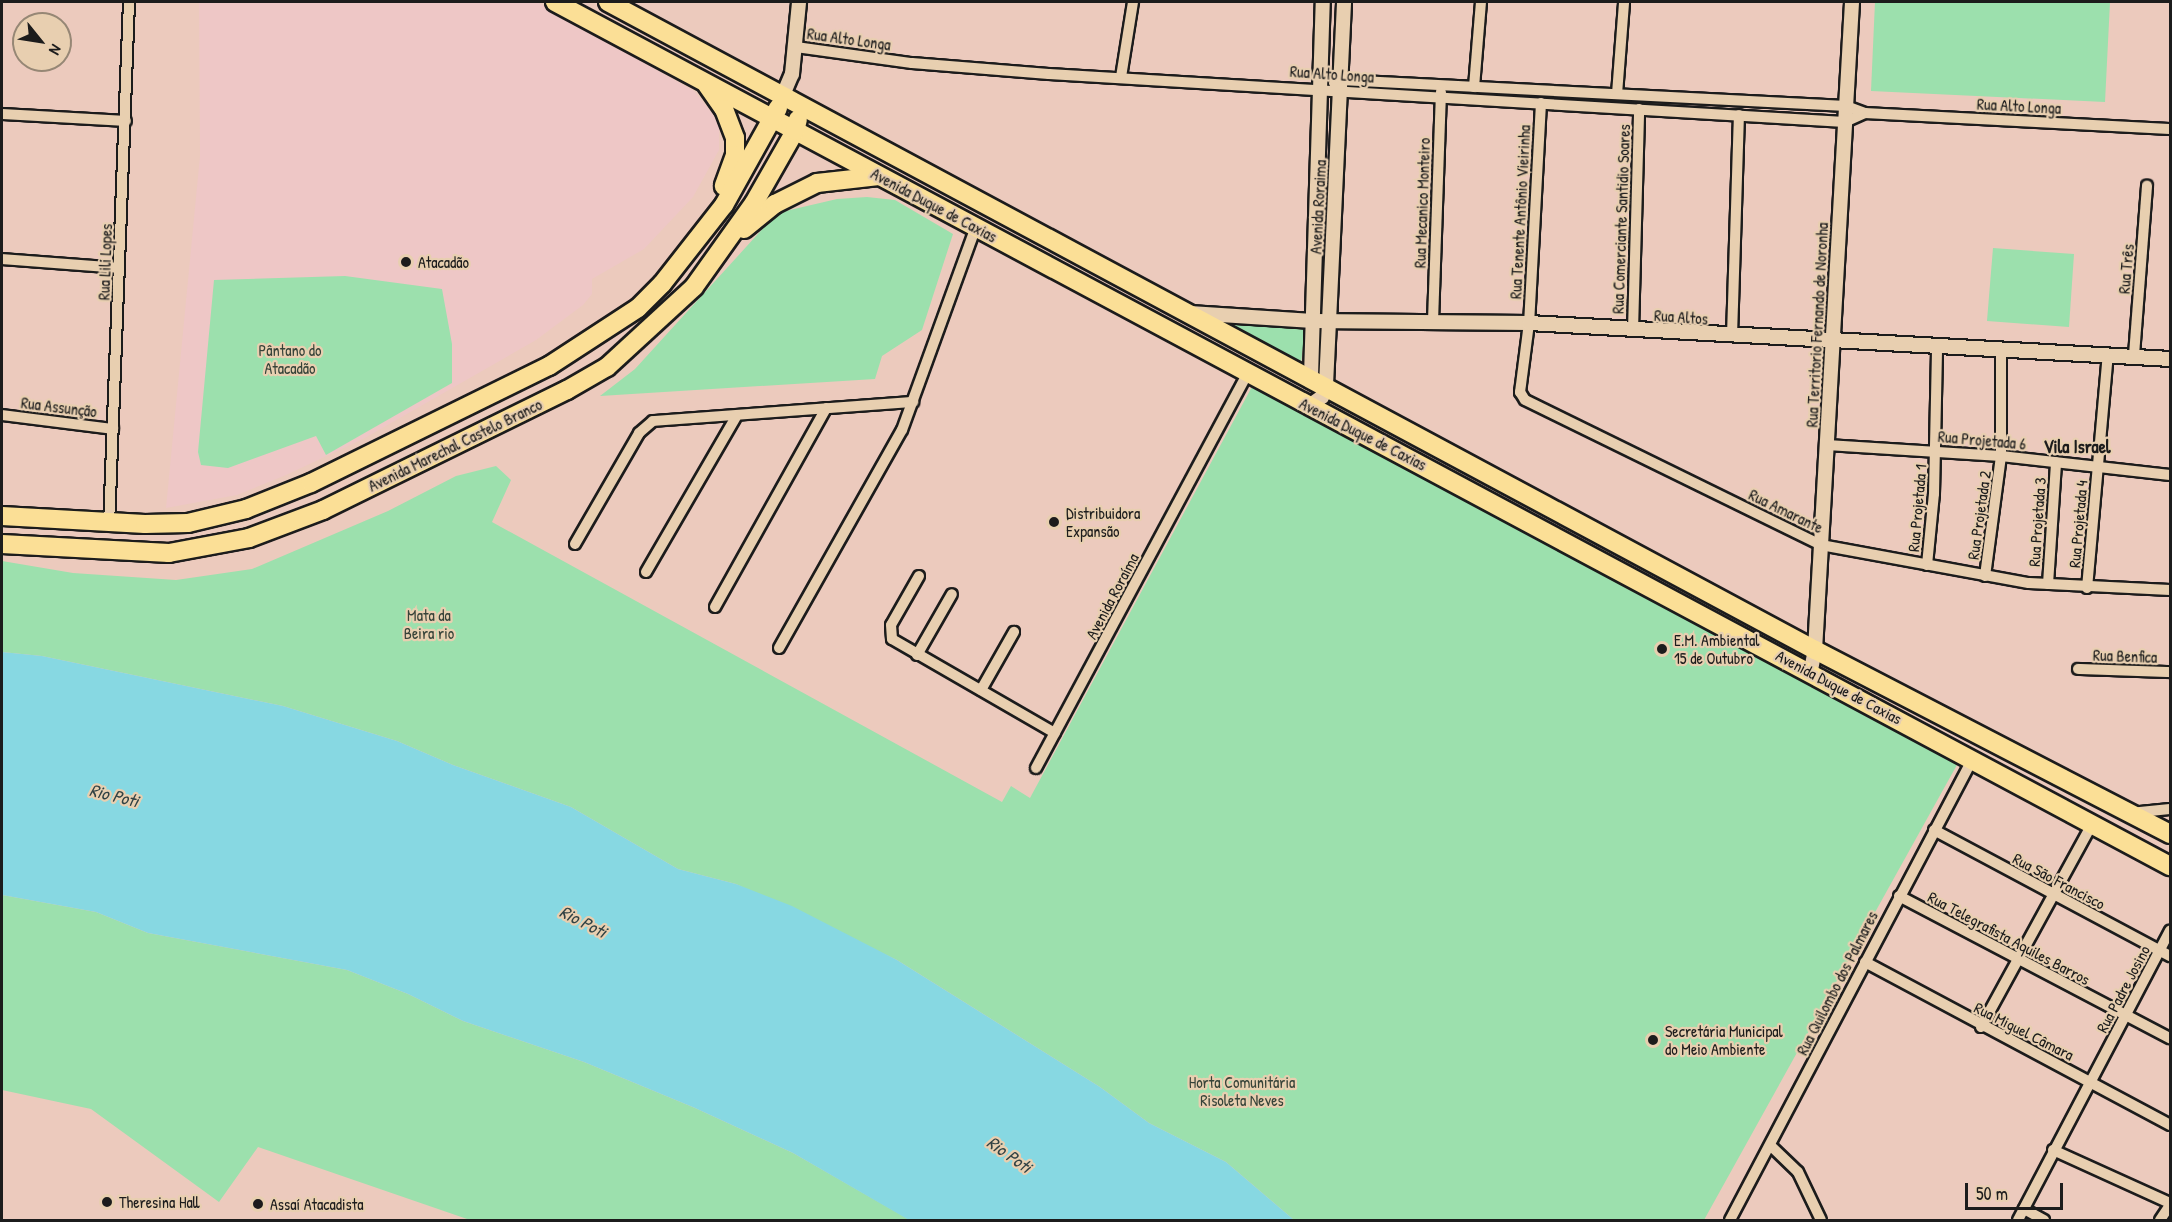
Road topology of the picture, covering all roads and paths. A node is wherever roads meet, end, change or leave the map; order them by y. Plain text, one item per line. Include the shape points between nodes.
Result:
1 (129, 2) edge
2 (555, 2) edge
3 (608, 2) edge
4 (799, 2) edge
5 (1133, 2) edge
6 (1323, 2) edge
7 (1344, 2) edge
8 (1481, 2) edge
9 (1624, 2) edge
10 (1852, 2) edge
11 (796, 47) junction
12 (792, 74) junction
13 (1121, 77) junction
14 (704, 81) junction
15 (1341, 85) junction
16 (1474, 87) junction
17 (1319, 88) junction
18 (1441, 91) junction
19 (1617, 94) junction
20 (783, 95) junction
21 (1541, 103) junction
22 (801, 105) junction
23 (1846, 106) junction
24 (1639, 109) junction
25 (1865, 113) junction
26 (2, 114) edge
27 (1739, 116) junction
28 (774, 119) junction
29 (126, 121) junction
30 (1845, 122) junction
31 (2170, 129) edge
32 (795, 131) junction
33 (880, 176) junction
34 (2147, 185) dead end
35 (976, 227) junction
36 (705, 231) junction
37 (725, 246) junction
38 (2, 259) edge
39 (119, 268) junction
40 (1189, 313) junction
41 (1329, 320) junction
42 (1313, 321) junction
43 (1433, 321) junction
44 (1529, 323) junction
45 (1633, 330) junction
46 (1732, 336) junction
47 (1833, 342) junction
48 (1937, 346) junction
49 (2001, 349) junction
50 (2108, 354) junction
51 (2134, 355) junction
52 (2170, 359) edge
53 (1247, 374) junction
54 (1318, 380) junction
55 (912, 402) junction
56 (1309, 406) junction
57 (826, 408) junction
58 (2, 415) edge
59 (736, 417) junction
60 (113, 429) junction
61 (1827, 445) junction
62 (1936, 452) junction
63 (2001, 456) junction
64 (2055, 462) junction
65 (2098, 465) junction
66 (2170, 475) edge
67 (2, 516) edge
68 (109, 525) junction
69 (2, 544) edge
70 (575, 544) dead end
71 (1821, 545) junction
72 (1927, 565) junction
73 (646, 572) dead end
74 (919, 576) dead end
75 (1985, 576) junction
76 (2048, 584) junction
77 (2087, 588) junction
78 (2170, 590) edge
79 (951, 594) dead end
80 (715, 607) dead end
81 (1014, 632) dead end
82 (779, 648) dead end
83 (1815, 650) junction
84 (917, 655) junction
85 (2078, 669) dead end
86 (1810, 670) junction
87 (2170, 672) edge
88 (981, 690) junction
89 (1055, 733) junction
90 (1972, 760) junction
91 (1036, 768) dead end
92 (2170, 809) edge
93 (2130, 813) junction
94 (2092, 824) junction
95 (1934, 831) junction
96 (2170, 834) edge
97 (2170, 866) edge
98 (1899, 896) junction
99 (2052, 896) junction
100 (2170, 931) edge
101 (2160, 950) junction
102 (2170, 956) edge
103 (2018, 959) junction
104 (1865, 962) junction
105 (2125, 1016) junction
106 (1981, 1027) junction
107 (2170, 1038) edge
108 (2090, 1082) junction
109 (2170, 1125) edge
110 (1771, 1146) junction
111 (2053, 1150) junction
112 (2170, 1204) edge
113 (2024, 1209) junction
114 (1730, 1221) edge
115 (1821, 1221) edge
116 (2018, 1221) edge
117 (2044, 1221) edge
118 (2160, 1221) edge

1 - 29 street, Rua Lili Lopes
2 - 14 main road, Avenida Duque de Caxias
3 - 20 main road, Avenida Duque de Caxias
4 - 11 street
5 - 13 street
6 - 17 street, Avenida Roraima
7 - 15 street, Avenida Roraima
8 - 16 street
9 - 19 street
10 - 23 street, Rua Territorio Fernando de Noronha
11 - 12 street
11 - 13 street, Rua Alto Longa via 912,63
12 - 20 street
12 - 22 street
13 - 17 street, Rua Alto Longa
14 - 28 main road, Avenida Duque de Caxias
14 - 36 main road via 724,109 735,138 731,170
15 - 17 street
15 - 18 street, Rua Alto Longa
15 - 41 street, Avenida Roraima
16 - 18 street, Rua Alto Longa
16 - 19 street, Rua Alto Longa
17 - 42 street, Avenida Roraima
18 - 21 street, Rua Alto Longa
18 - 43 street, Rua Mecanico Monteiro
19 - 23 street, Rua Alto Longa
20 - 22 main road, Avenida Duque de Caxias
20 - 28 main road, Avenida Marechal Castelo Branco
21 - 24 street, Rua Alto Longa
21 - 44 street, Rua Tenente Antônio Vieirinha
22 - 32 main road, Avenida Marechal Castelo Branco
22 - 40 main road, Avenida Duque de Caxias
23 - 25 street, Rua Alto Longa
23 - 30 street, Rua Territorio Fernando de Noronha
24 - 27 street, Rua Alto Longa
24 - 45 street, Rua Comerciante Santidio Soares
25 - 30 street, Rua Alto Longa
25 - 31 street, Rua Alto Longa
26 - 29 street
27 - 30 street, Rua Alto Longa
27 - 46 street
28 - 32 main road, Avenida Duque de Caxias
28 - 36 main road, Avenida Marechal Castelo Branco
29 - 39 street, Rua Lili Lopes
30 - 47 street, Rua Territorio Fernando de Noronha
32 - 33 main road, Avenida Duque de Caxias
32 - 37 main road, Avenida Marechal Castelo Branco
33 - 35 main road, Avenida Duque de Caxias
33 - 37 main road via 839,178 798,191 775,204
34 - 51 street, Rua Três
35 - 53 main road, Avenida Duque de Caxias
35 - 55 street
36 - 68 main road, Avenida Marechal Castelo Branco via 638,308 549,366 311,483 246,509 188,523
37 - 69 main road, Avenida Marechal Castelo Branco via 670,312 607,367 499,425 322,510 249,538 170,553
38 - 39 street
39 - 60 street, Rua Lili Lopes
40 - 42 street, Rua Altos
40 - 54 main road, Avenida Duque de Caxias
41 - 42 street, Rua Altos
41 - 43 street, Rua Altos
41 - 54 street, Avenida Roraima
42 - 54 street, Avenida Roraima
43 - 44 street, Rua Altos
44 - 45 street, Rua Altos
44 - 71 street, Rua Amarante via 1520,392 1525,400
45 - 46 street, Rua Altos
46 - 47 street, Rua Altos
47 - 48 street, Rua Altos
47 - 61 street, Rua Territorio Fernando de Noronha
48 - 49 street, Rua Altos
48 - 62 street, Rua Projetada 1
49 - 50 street, Rua Altos
49 - 63 street, Rua Projetada 2
50 - 51 street, Rua Altos
50 - 65 street, Rua Projetada 4
51 - 52 street, Rua Altos
53 - 56 main road, Avenida Duque de Caxias
53 - 89 street, Avenida Roraíma
54 - 56 street via 1322,397
54 - 83 main road, Avenida Duque de Caxias
55 - 57 street
55 - 82 street via 895,445
56 - 86 main road, Avenida Duque de Caxias
57 - 59 street
57 - 80 street
58 - 60 street, Rua Assunção
59 - 70 street via 653,421 645,426
59 - 73 street
60 - 68 street, Rua Lili Lopes
61 - 62 street, Rua Projetada 6
61 - 71 street, Rua Territorio Fernando de Noronha
62 - 63 street, Rua Projetada 6
62 - 72 street, Rua Projetada 1
63 - 64 street, Rua Projetada 6
63 - 75 street, Rua Projetada 2
64 - 65 street, Rua Projetada 6
64 - 76 street, Rua Projetada 3
65 - 66 street, Rua Projetada 6
65 - 77 street, Rua Projetada 4
67 - 68 main road, Avenida Marechal Castelo Branco
71 - 72 street, Rua Amarante
71 - 83 street, Rua Territorio Fernando de Noronha
72 - 75 street, Rua Amarante
74 - 84 street via 890,633 892,639
75 - 76 street, Rua Amarante
76 - 77 street, Rua Amarante
77 - 78 street, Rua Amarante
79 - 84 street
81 - 88 street
83 - 86 street, Rua Territorio Fernando de Noronha
83 - 93 main road, Avenida Duque de Caxias
84 - 88 street
85 - 87 street, Rua Benfica
86 - 90 main road, Avenida Duque de Caxias
88 - 89 street
89 - 91 street, Avenida Roraíma
90 - 94 main road, Avenida Duque de Caxias
90 - 95 street, Rua Quilombo dos Palmares
92 - 93 street
93 - 96 main road, Avenida Duque de Caxias
94 - 97 main road, Avenida Duque de Caxias
94 - 99 street
95 - 98 street, Rua Quilombo dos Palmares
95 - 99 street, Rua São Francisco
98 - 103 street, Rua Telegrafista Aquiles Barros
98 - 104 street, Rua Quilombo dos Palmares
99 - 101 street, Rua São Francisco
99 - 103 street
100 - 101 street, Rua Padre Josino
101 - 102 street, Rua São Francisco
101 - 105 street, Rua Padre Josino
103 - 105 street, Rua Telegrafista Aquiles Barros
103 - 106 street
104 - 106 street, Rua Miguel Câmara
104 - 110 street, Rua Quilombo dos Palmares
105 - 107 street, Rua Telegrafista Aquiles Barros
105 - 108 street, Rua Padre Josino
106 - 108 street, Rua Miguel Câmara
108 - 109 street, Rua Miguel Câmara
108 - 111 street, Rua Padre Josino
110 - 114 street, Rua Quilombo dos Palmares
110 - 115 street via 1802,1178
111 - 112 street
111 - 113 street, Rua Padre Josino
112 - 118 street
113 - 116 street, Rua Padre Josino
113 - 117 street

